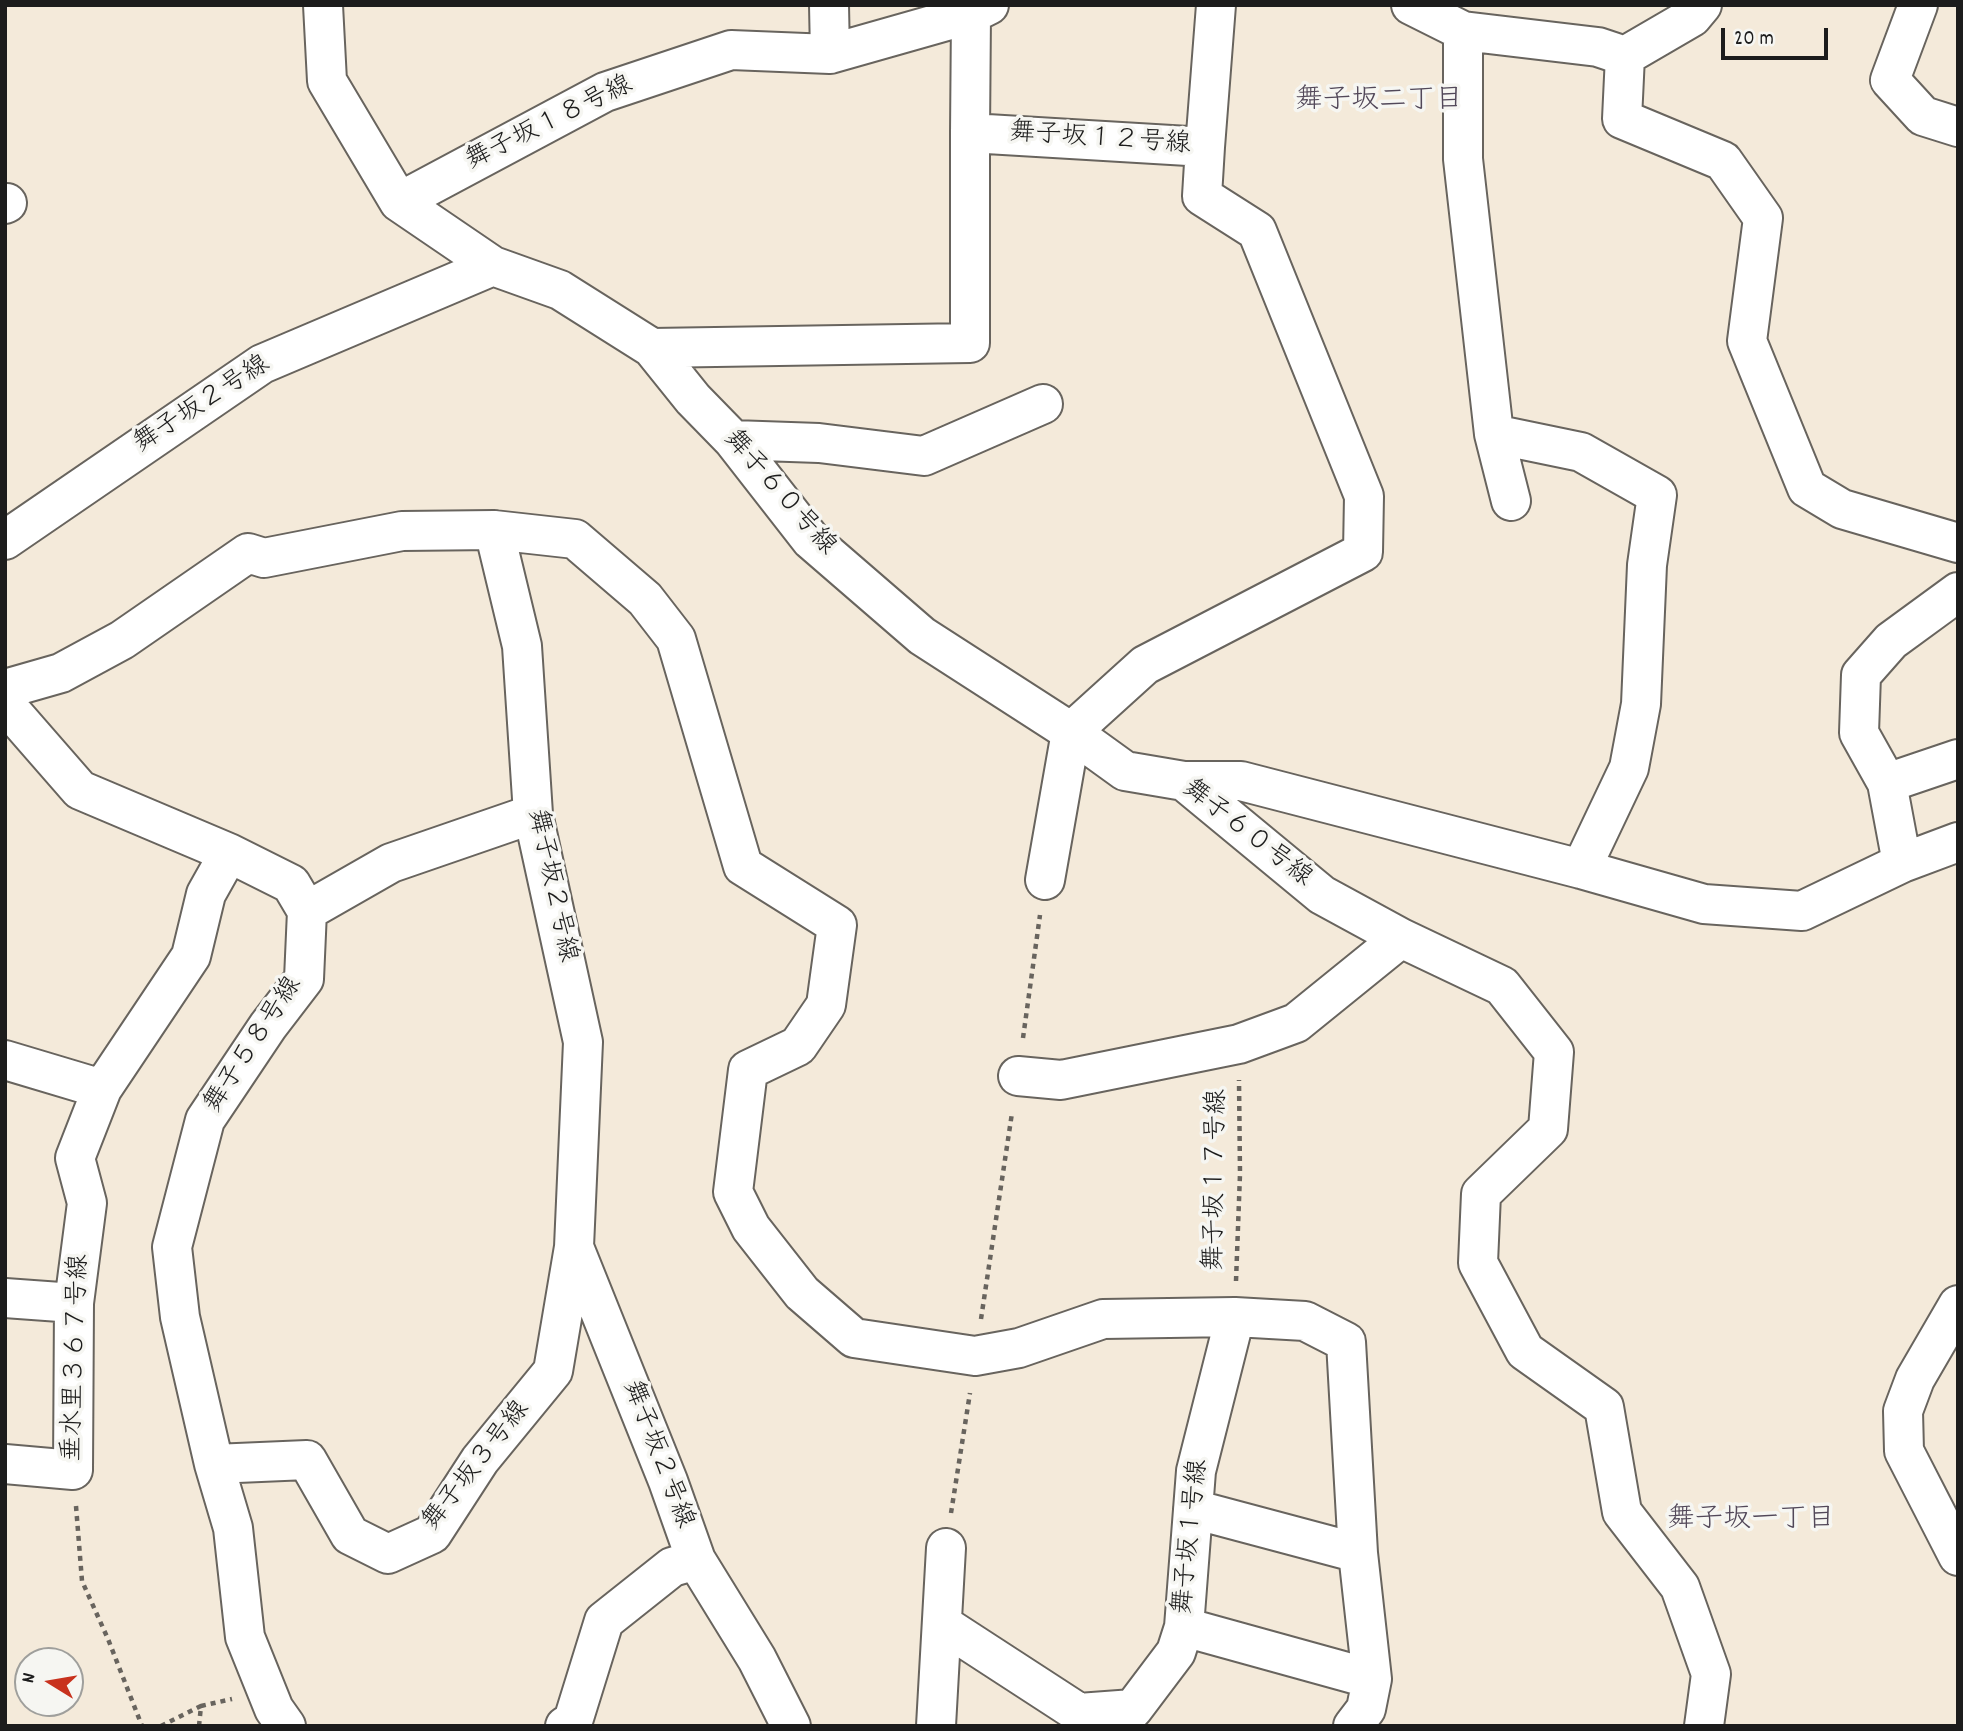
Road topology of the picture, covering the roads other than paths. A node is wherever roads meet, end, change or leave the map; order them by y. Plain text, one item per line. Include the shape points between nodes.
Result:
1 (323, 5) edge
2 (829, 5) edge
3 (1216, 5) edge
4 (1702, 5) edge
5 (1918, 5) edge
6 (1413, 6) edge
7 (980, 10) edge
8 (1463, 31) junction
9 (830, 54) junction
10 (1626, 56) junction
11 (1958, 127) edge
12 (971, 133) junction
13 (1205, 147) junction
14 (399, 202) junction
15 (493, 266) junction
16 (652, 348) junction
17 (1043, 404) dead end
18 (1494, 434) junction
19 (733, 440) junction
20 (1511, 501) dead end
21 (494, 530) junction
22 (5, 540) edge
23 (1958, 543) edge
24 (1958, 592) edge
25 (5, 689) edge
26 (5, 704) edge
27 (1071, 732) junction
28 (1958, 759) edge
29 (1184, 781) junction
30 (1887, 783) junction
31 (533, 814) junction
32 (1958, 842) edge
33 (229, 853) junction
34 (1902, 863) junction
35 (1581, 869) junction
36 (1045, 880) road end
37 (307, 911) junction
38 (1401, 938) junction
39 (5, 1060) edge
40 (1018, 1076) road end
41 (102, 1088) junction
42 (574, 1247) junction
43 (5, 1298) edge
44 (74, 1303) junction
45 (1958, 1305) edge
46 (1235, 1317) junction
47 (5, 1464) edge
48 (214, 1464) junction
49 (1193, 1509) junction
50 (946, 1548) road end
51 (1357, 1553) junction
52 (1958, 1556) edge
53 (696, 1560) junction
54 (942, 1624) junction
55 (1184, 1627) junction
56 (1372, 1679) junction
57 (286, 1726) edge
58 (565, 1726) edge
59 (791, 1726) edge
60 (936, 1726) edge
61 (1353, 1726) edge
62 (1704, 1726) edge

1 - 14 street, 舞子６０号線 via 327,81
2 - 9 street
3 - 13 street, 舞子坂１２号線
4 - 10 street via 1692,17
5 - 11 street via 1890,80 1923,117
6 - 8 street
7 - 9 street, 舞子坂１８号線
7 - 12 street, 舞子坂１２号線
8 - 10 street via 1598,47
8 - 18 street via 1464,159
9 - 14 street, 舞子坂１８号線 via 731,50 605,92
10 - 23 street via 1622,119 1723,161 1763,218 1746,341 1807,488 1842,509
12 - 13 street, 舞子坂１２号線
12 - 16 street via 970,343
13 - 27 street via 1202,196 1257,231 1364,496 1363,552 1145,665
14 - 15 street, 舞子６０号線
15 - 16 street, 舞子６０号線 via 560,290
15 - 22 street, 舞子坂２号線 via 262,364
16 - 19 street, 舞子６０号線
17 - 19 street via 924,456 818,443
18 - 20 street
18 - 35 street via 1581,452 1657,495 1647,565 1641,705 1629,768
19 - 27 street, 舞子６０号線 via 811,540 922,636
21 - 25 street via 402,531 264,558 247,553 122,640 61,673
21 - 31 street, 舞子坂２号線 via 522,646
21 - 46 street via 575,539 645,598 676,639 743,866 837,925 826,1005 798,1046 748,1070 733,1192 751,1228 802,1293 855,1338 975,1356 1019,1348 1103,1319
24 - 30 street via 1891,641 1861,674 1859,733
26 - 33 street via 80,790
27 - 29 street, 舞子６０号線 via 1125,771
27 - 36 street
28 - 30 street
29 - 35 street via 1241,781
29 - 38 street, 舞子６０号線 via 1322,895
30 - 34 street
31 - 37 street via 391,863
31 - 42 street, 舞子坂２号線 via 583,1042
32 - 34 street
33 - 37 street via 291,884
33 - 41 street, 垂水里３６７号線 via 206,894 191,956
34 - 35 street via 1802,911 1704,904
37 - 48 street, 舞子５８号線 via 304,979 205,1120 172,1247 180,1317
38 - 40 street via 1296,1023 1239,1044 1061,1080
38 - 62 street, 舞子６０号線 via 1502,986 1554,1052 1548,1129 1481,1194 1478,1263 1525,1351 1604,1407 1622,1512 1680,1587 1711,1674
39 - 41 street
41 - 44 street, 垂水里３６７号線 via 75,1157 87,1203
42 - 48 street, 舞子坂３号線 via 553,1371 480,1460 432,1534 388,1554 350,1535 307,1460
42 - 53 street, 舞子坂２号線
43 - 44 street
44 - 47 street, 垂水里３６７号線 via 73,1470
45 - 52 street via 1915,1379 1903,1410 1905,1451
46 - 49 street, 舞子坂１号線 via 1196,1471
46 - 51 street via 1305,1321 1346,1342
48 - 57 street via 233,1528 245,1637 274,1709
49 - 51 street
49 - 55 street, 舞子坂１号線
50 - 54 street
51 - 56 street
53 - 58 street via 672,1567 604,1621 573,1721
53 - 59 street, 舞子坂２号線 via 757,1659
54 - 55 street, 舞子坂１号線 via 1079,1713 1133,1709 1176,1652
54 - 60 street
55 - 56 street
56 - 61 street via 1366,1709

